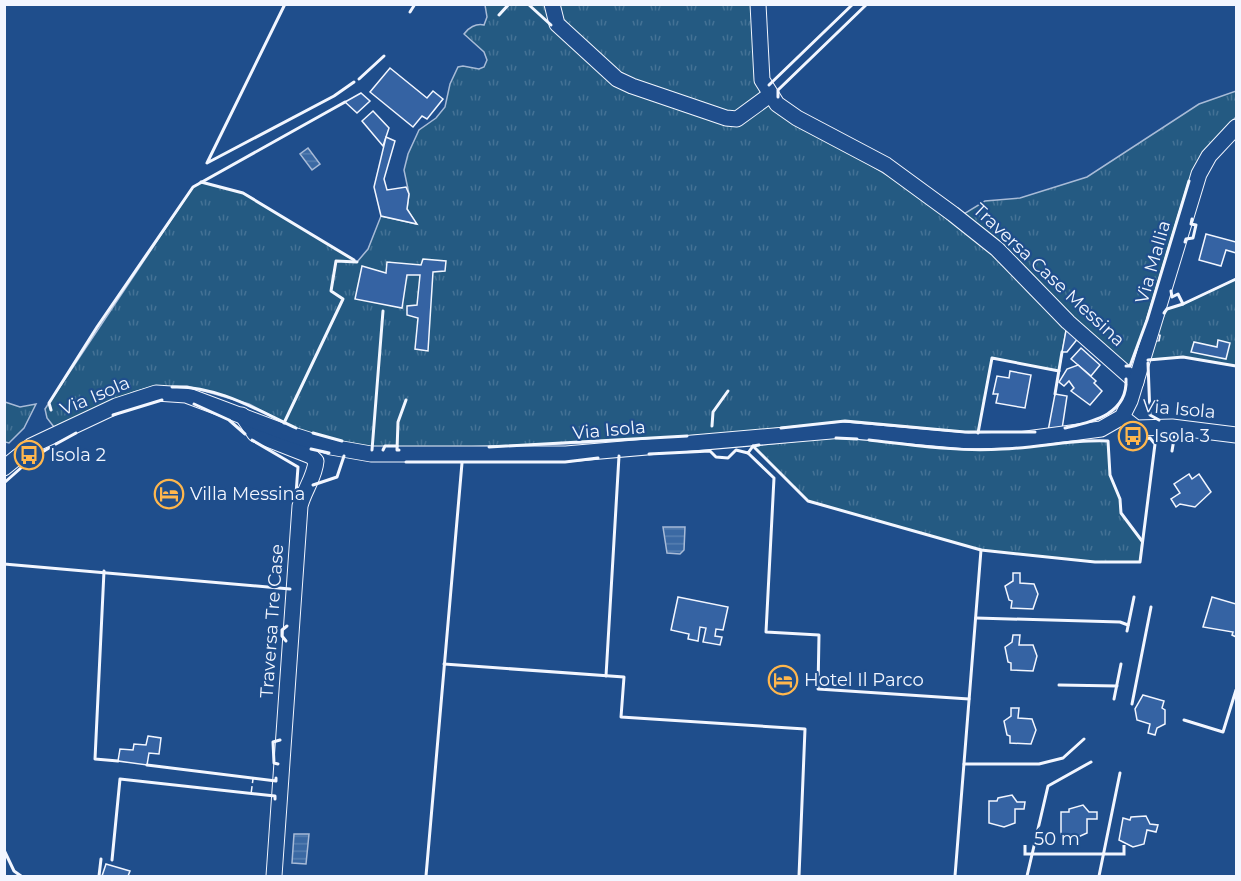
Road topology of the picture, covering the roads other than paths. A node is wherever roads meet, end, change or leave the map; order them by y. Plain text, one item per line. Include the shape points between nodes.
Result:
1 (552, 4) edge
2 (758, 4) edge
3 (770, 95) junction
4 (1236, 127) edge
5 (1136, 382) junction
6 (242, 415) junction
7 (1122, 417) junction
8 (1236, 435) edge
9 (4, 468) edge
10 (274, 876) edge

1 - 3 street via 557,24 617,79 632,86 737,119
2 - 3 street via 762,80
3 - 5 street, Traversa Case Messina via 796,118 886,165 953,214 997,249 1068,322
4 - 5 street, Via Mallia via 1209,156 1199,174
5 - 7 street, Via Mallia
6 - 7 street, Via Isola via 331,447 371,454 566,454 843,430 1009,441 1101,429
6 - 9 street, Via Isola via 186,395 156,393 116,406 31,446
6 - 10 street, Traversa Tre Case via 255,434 316,461 300,506
7 - 8 street, Via Isola via 1136,428 1172,427

